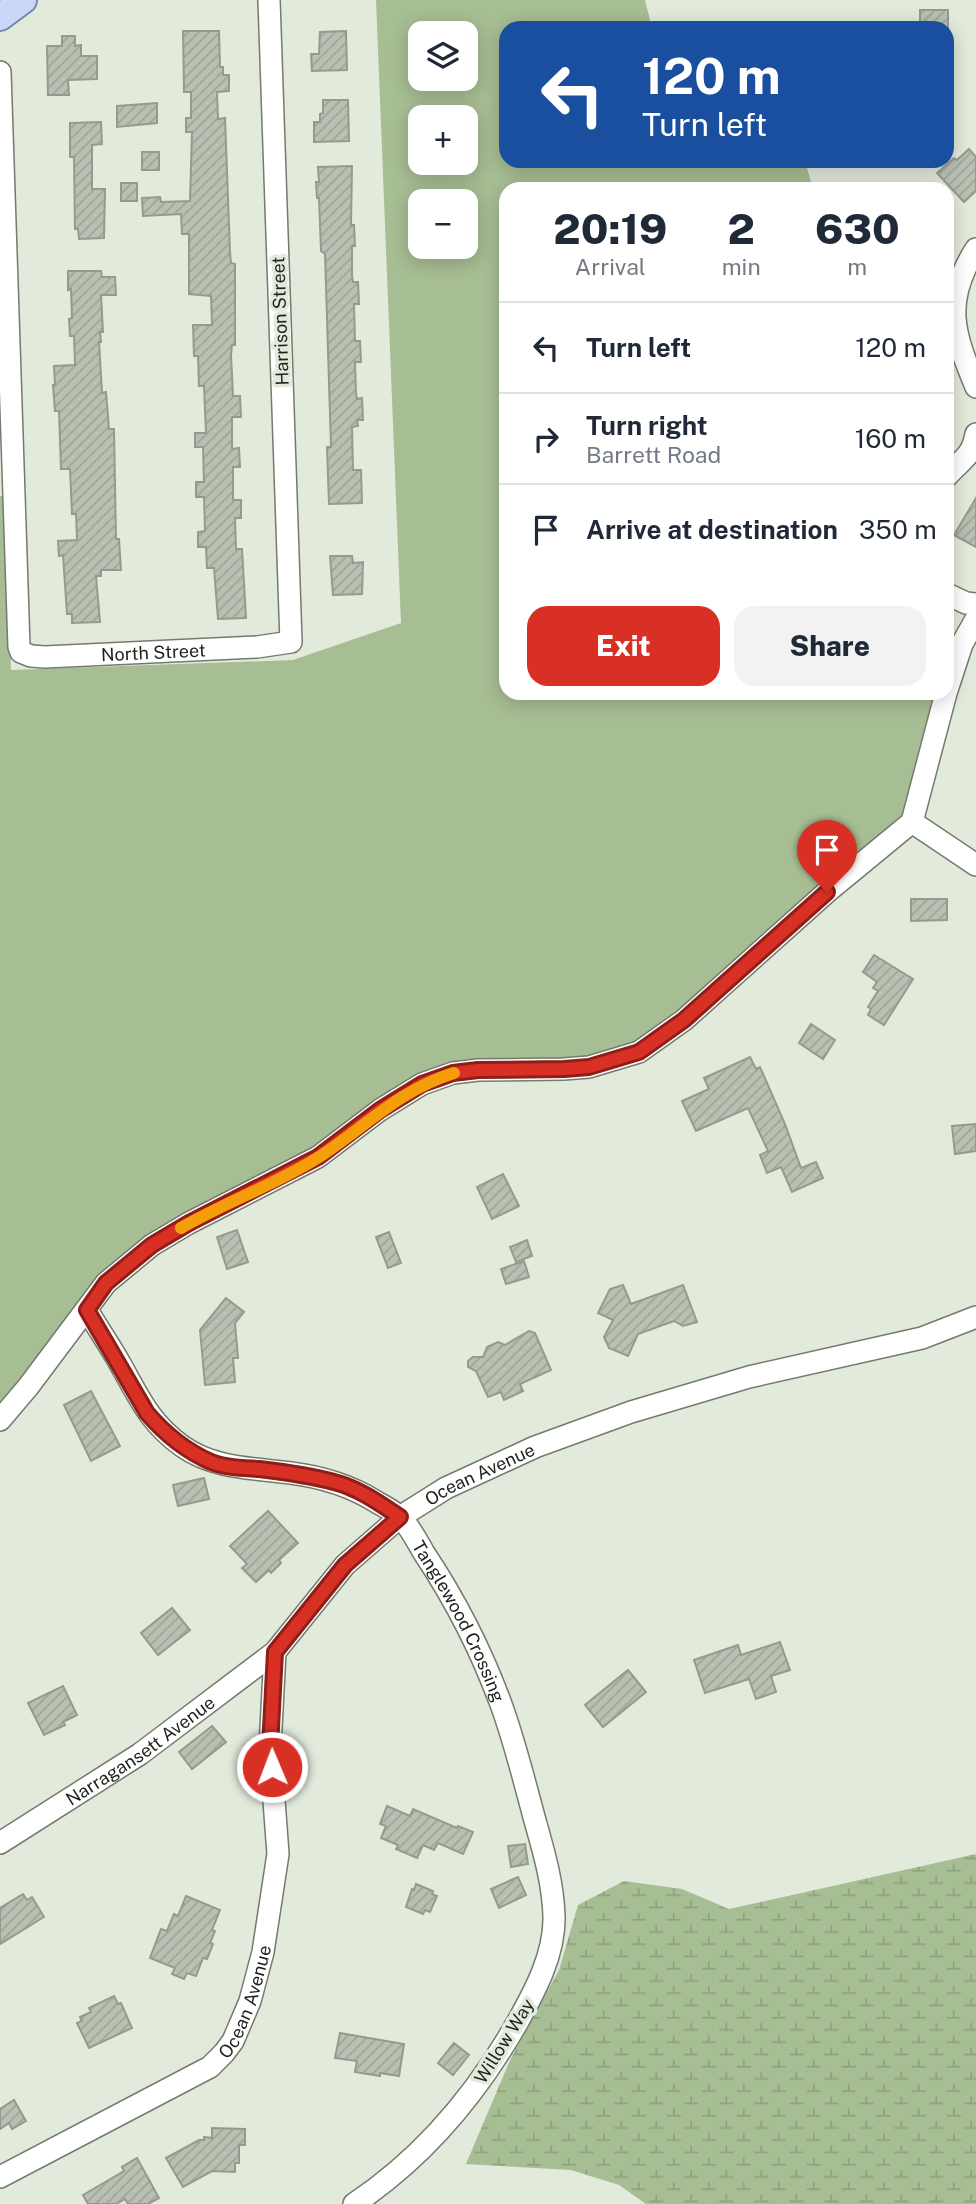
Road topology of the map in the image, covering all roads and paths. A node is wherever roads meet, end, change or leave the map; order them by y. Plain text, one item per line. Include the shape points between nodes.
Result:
1 (23, 0) edge
2 (269, 0) edge
3 (0, 17) edge
4 (0, 72) edge
5 (976, 250) edge
6 (976, 387) edge
7 (976, 434) edge
8 (954, 469) edge
9 (954, 597) edge
10 (976, 604) edge
11 (976, 620) edge
12 (291, 642) joint
13 (954, 663) edge
14 (942, 700) edge
15 (912, 822) junction
16 (976, 865) edge
17 (87, 1310) junction
18 (976, 1317) edge
19 (0, 1420) edge
20 (400, 1517) junction
21 (275, 1652) junction
22 (538, 1832) joint
23 (0, 1843) edge
24 (0, 2177) edge
25 (354, 2204) edge

1 - 3 main road
2 - 12 street, Harrison Street
4 - 12 street, North Street via 21,652 45,657
5 - 6 street via 963,269 954,315 956,335
7 - 8 street via 974,447
9 - 10 street
11 - 13 street
14 - 15 street
15 - 16 street
15 - 17 street via 684,1020 639,1052 589,1067 478,1070 422,1084 318,1157 152,1245 106,1283
17 - 19 street
17 - 20 street, Tanglewood Crossing via 147,1413 185,1448 225,1465 335,1482 356,1489
18 - 20 street, Ocean Avenue via 922,1338 750,1377 631,1412 490,1467
20 - 21 street, Ocean Avenue via 345,1565
20 - 22 street, Tanglewood Crossing via 452,1594 488,1668 514,1741
21 - 23 street, Narragansett Avenue via 140,1754
21 - 24 street, Ocean Avenue via 270,1747 278,1854 263,1952 233,2041 209,2067
22 - 25 street, Willow Way via 554,1917 533,1996 480,2083 440,2132 380,2187

